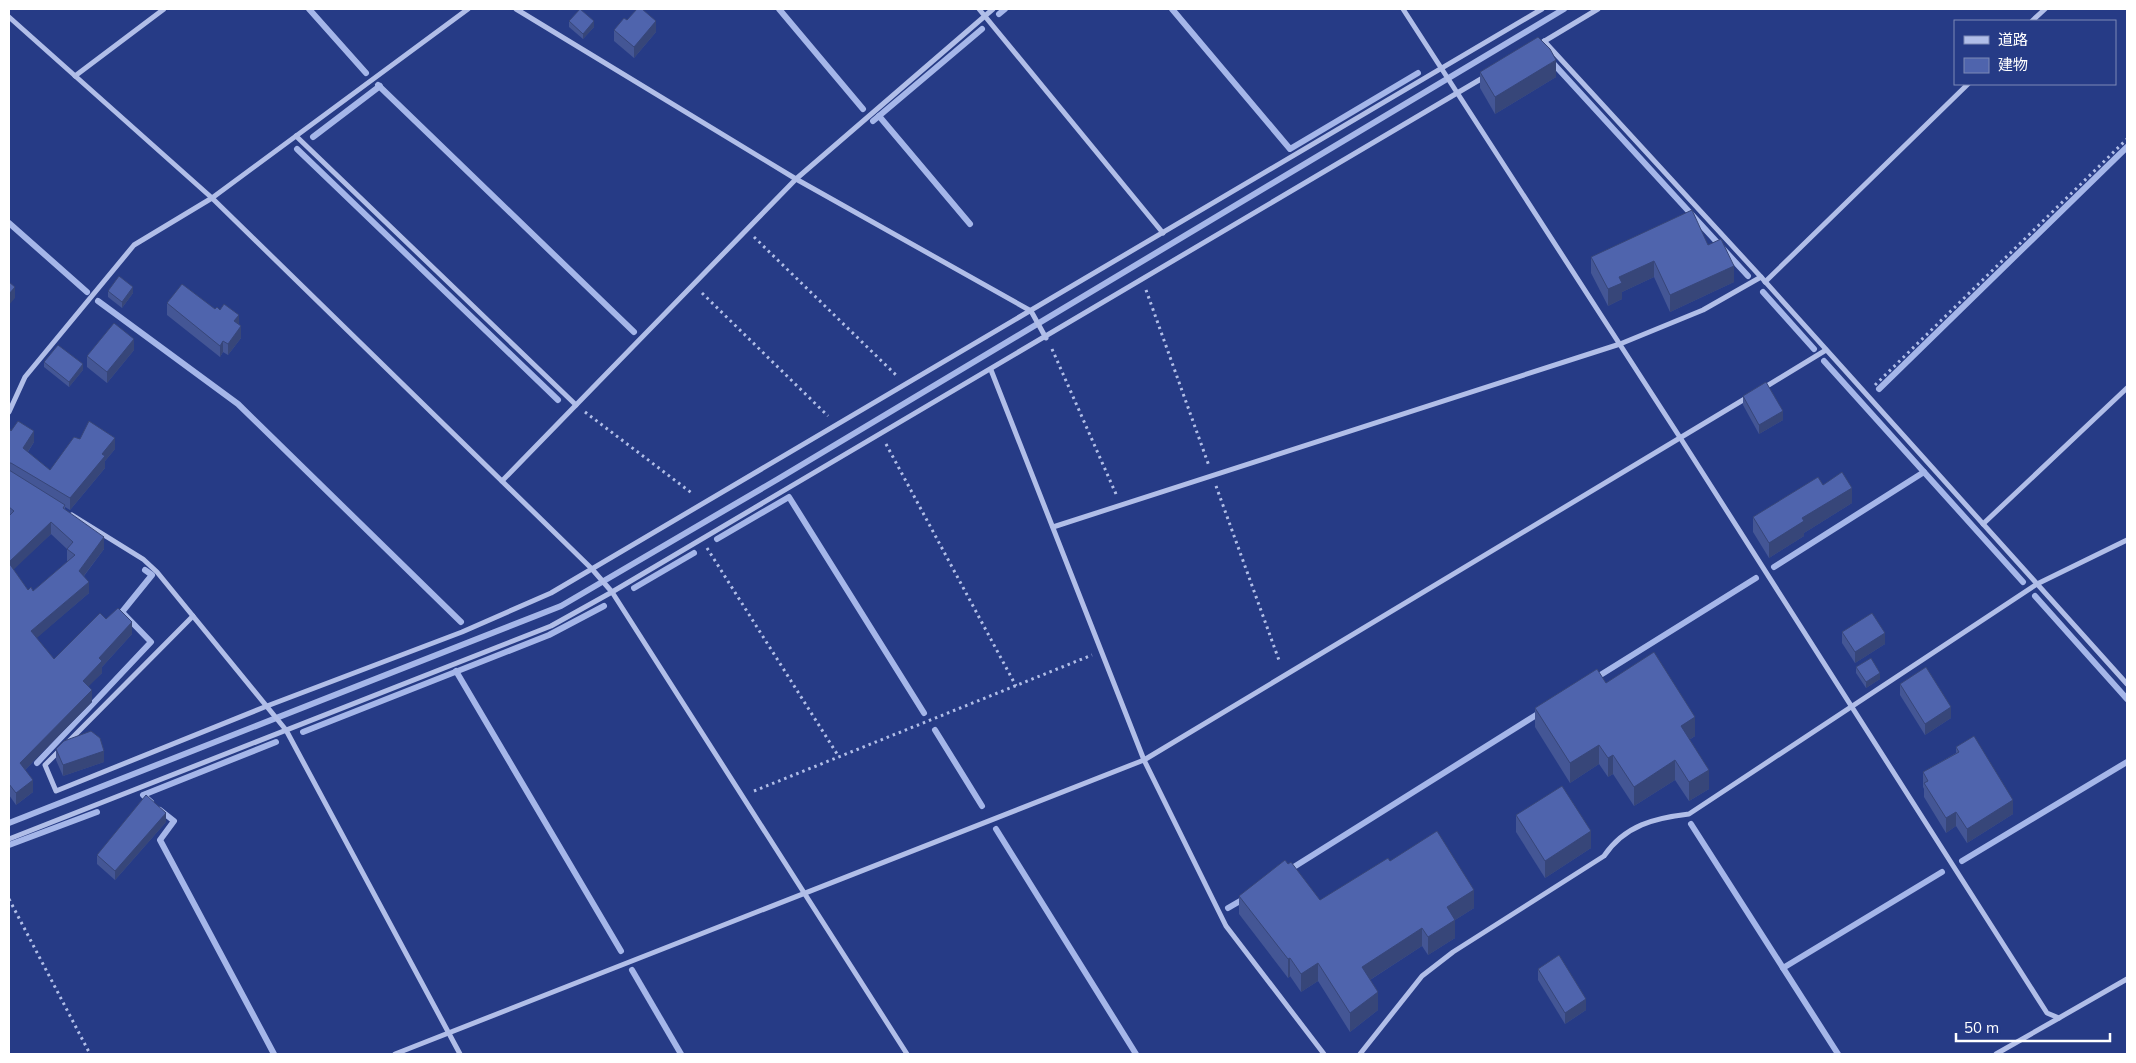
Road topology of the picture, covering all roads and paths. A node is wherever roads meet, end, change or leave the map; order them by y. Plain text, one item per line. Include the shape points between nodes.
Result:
1 (164, 9) edge
2 (468, 9) edge
3 (516, 9) edge
4 (979, 9) edge
5 (993, 9) edge
6 (1403, 9) edge
7 (1542, 9) edge
8 (1598, 9) edge
9 (2045, 9) edge
10 (985, 16) junction
11 (9, 17) edge
12 (2033, 20) edge
13 (1544, 41) junction
14 (1528, 51) edge
15 (1443, 71) junction
16 (1489, 74) edge
17 (75, 76) junction
18 (1967, 85) edge
19 (1456, 91) junction
20 (296, 136) junction
21 (2127, 139) edge
22 (796, 179) junction
23 (212, 198) junction
24 (746, 230) junction
25 (1164, 233) junction
26 (1763, 280) junction
27 (693, 284) junction
28 (1033, 314) junction
29 (1045, 336) junction
30 (1620, 344) junction
31 (1826, 350) junction
32 (992, 370) junction
33 (906, 385) junction
34 (2127, 388) edge
35 (1866, 394) junction
36 (576, 405) junction
37 (9, 412) edge
38 (838, 425) junction
39 (881, 435) junction
40 (1681, 439) junction
41 (502, 481) junction
42 (704, 503) junction
43 (1120, 505) junction
44 (63, 509) edge
45 (1983, 524) junction
46 (1053, 527) junction
47 (702, 540) junction
48 (2127, 540) edge
49 (594, 571) junction
50 (2037, 584) junction
51 (610, 590) junction
52 (193, 616) junction
53 (1101, 651) junction
54 (2127, 684) edge
55 (1016, 686) junction
56 (1851, 706) junction
57 (269, 709) junction
58 (286, 730) junction
59 (839, 757) junction
60 (1144, 760) junction
61 (742, 796) junction
62 (9, 839) edge
63 (804, 893) junction
64 (9, 899) edge
65 (2127, 978) edge
66 (2059, 1018) junction
67 (449, 1033) junction
68 (90, 1054) edge
69 (395, 1054) edge
70 (460, 1054) edge
71 (908, 1054) edge
72 (1324, 1054) edge
73 (1360, 1054) edge
74 (1996, 1054) edge

1 - 17 street
2 - 20 street
3 - 22 street
4 - 10 street
5 - 10 street
6 - 15 street
7 - 15 street
8 - 13 street
9 - 12 street
10 - 22 street
10 - 25 street
11 - 17 street
13 - 14 street
13 - 26 street
15 - 19 street
15 - 25 street
16 - 19 street
17 - 23 street
18 - 26 street
19 - 29 street
19 - 30 street
20 - 23 street
20 - 36 street
21 - 35 path
22 - 24 street
22 - 28 street
23 - 37 street via 134,245 25,377
23 - 41 street
24 - 27 street
24 - 33 path
25 - 28 street
26 - 30 street via 1704,310
26 - 31 street
27 - 36 street
27 - 38 path
28 - 29 street
28 - 33 street
29 - 32 street
29 - 43 path
30 - 40 street
30 - 43 street
31 - 35 street
31 - 40 street
32 - 39 street
32 - 46 street
33 - 38 street
34 - 45 street
35 - 45 street
36 - 41 street
36 - 42 path
38 - 42 street
39 - 47 street
39 - 55 path
40 - 56 street
40 - 60 street
41 - 49 street
42 - 49 street
43 - 46 street
44 - 52 street via 143,559
45 - 50 street
46 - 53 street
47 - 51 street
47 - 59 path
48 - 50 street
49 - 51 street
49 - 57 street via 462,632
50 - 54 street
50 - 56 street
51 - 58 street via 551,626
51 - 61 street
52 - 57 street
52 - 57 street via 45,765 56,791
53 - 55 path
53 - 60 street
55 - 59 path
56 - 66 street via 2047,1013
56 - 73 street via 1690,814 1654,819 1614,841 1604,856 1452,952 1422,976
57 - 58 street
58 - 62 street
58 - 67 street
59 - 61 path
60 - 63 street
60 - 72 street via 1226,926
61 - 63 street
63 - 67 street
63 - 71 street
64 - 68 path
65 - 66 street
66 - 74 street
67 - 69 street
67 - 70 street

